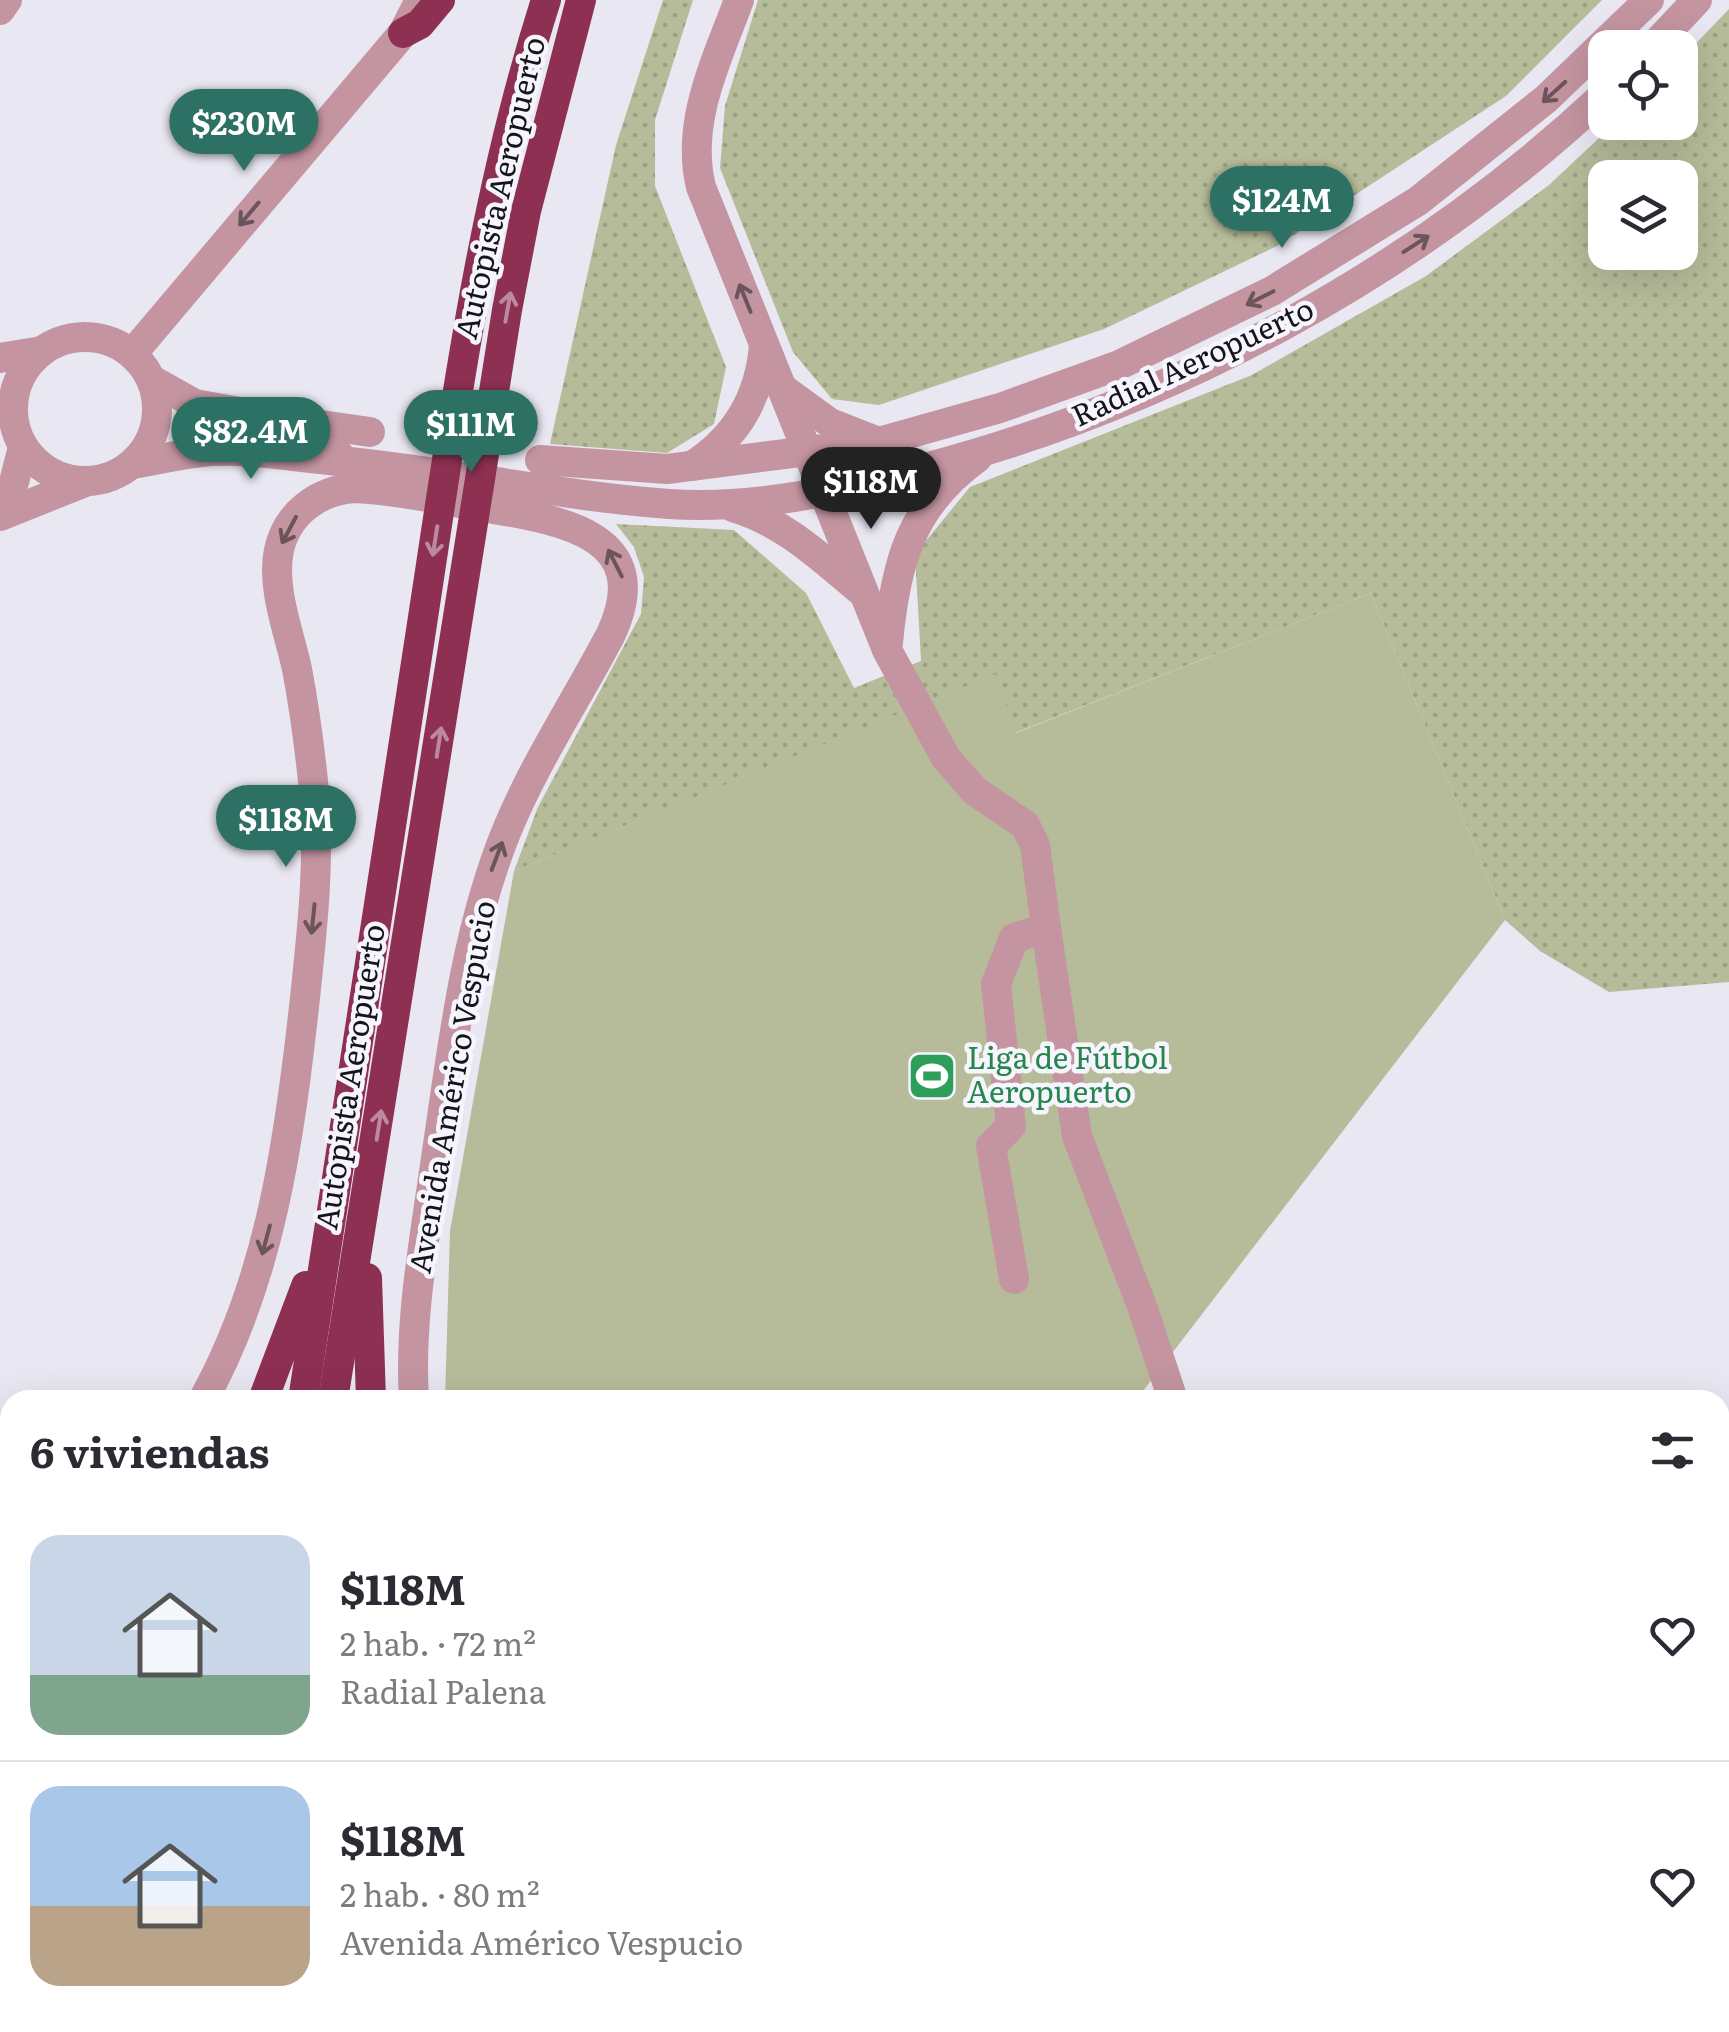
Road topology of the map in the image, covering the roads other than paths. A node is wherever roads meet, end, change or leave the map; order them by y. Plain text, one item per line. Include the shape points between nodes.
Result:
1 (8, 0) edge
2 (420, 0) edge
3 (440, 0) edge
4 (546, 0) edge
5 (582, 0) edge
6 (600, 0) edge
7 (739, 0) edge
8 (1649, 0) edge
9 (1697, 0) edge
10 (0, 10) edge
11 (1669, 30) edge
12 (403, 33) junction
13 (564, 62) junction
14 (1588, 109) edge
15 (764, 345) junction
16 (42, 351) junction
17 (132, 354) junction
18 (0, 358) edge
19 (152, 380) junction
20 (782, 388) junction
21 (278, 419) junction
22 (12, 428) edge
23 (370, 432) dead end
24 (879, 442) junction
25 (807, 450) junction
26 (983, 453) junction
27 (366, 463) junction
28 (132, 464) junction
29 (690, 467) junction
30 (403, 480) junction
31 (86, 482) junction
32 (535, 488) junction
33 (824, 493) junction
34 (722, 504) junction
35 (0, 508) edge
36 (0, 516) edge
37 (863, 593) junction
38 (887, 650) junction
39 (1046, 928) junction
40 (332, 1212) junction
41 (363, 1221) junction
42 (1014, 1280) dead end
43 (208, 1390) edge
44 (267, 1390) edge
45 (305, 1390) edge
46 (335, 1390) edge
47 (371, 1390) edge
48 (414, 1390) edge
49 (1171, 1390) edge

1 - 10 street
2 - 12 street
3 - 12 highway
4 -> 40 highway, Autopista Aeropuerto via 484,248
5 - 13 highway, Autopista Aeropuerto
6 - 13 highway
15 -> 7 street via 701,187 695,152 703,99
8 -> 24 street, Radial Aeropuerto via 1464,166 1272,292 1069,384
9 - 11 street
12 -> 17 street
41 -> 13 highway, Autopista Aeropuerto via 507,310
26 -> 14 street, Radial Aeropuerto via 1148,390 1298,317 1472,206
15 - 20 street
15 - 29 street via 755,392 739,423
16 - 17 street via 84,336
16 - 18 street
16 - 22 street via 18,382
17 - 19 street
19 - 21 street via 195,404
19 - 28 street via 156,421
20 - 24 street via 830,422
20 - 25 street
21 - 23 street
21 - 27 street via 323,448
22 - 31 street via 47,471
22 - 35 street via 14,482
24 - 25 street, Radial Aeropuerto
25 - 29 street, Radial Aeropuerto
25 - 33 street
26 - 33 street, Radial Aeropuerto
26 - 38 street via 944,485 908,540 894,582
27 - 28 street via 223,451
27 - 30 street
28 - 31 street
29 - 32 street, Radial Aeropuerto
30 - 32 street, Avenida Américo Vespucio
30 -> 43 street, Avenida Américo Vespucio via 325,494 296,516 280,550 279,586 311,764 315,897 276,1204 245,1307
31 - 36 street
32 - 34 street, Radial Aeropuerto
48 -> 32 street, Avenida Américo Vespucio via 415,1316 431,1196 461,999 488,880 508,826 623,604 622,576 610,552
33 - 34 street, Radial Aeropuerto
33 - 37 street
34 - 37 street, Radial Aeropuerto via 776,524
37 - 38 street
38 - 39 street via 946,758 975,790 1025,825 1035,845
39 - 42 street via 1014,938 996,984 1011,1126 991,1146
39 - 49 street via 1077,1136
40 - 44 highway
40 - 45 highway, Autopista Aeropuerto
41 - 46 highway, Autopista Aeropuerto
41 - 47 highway

